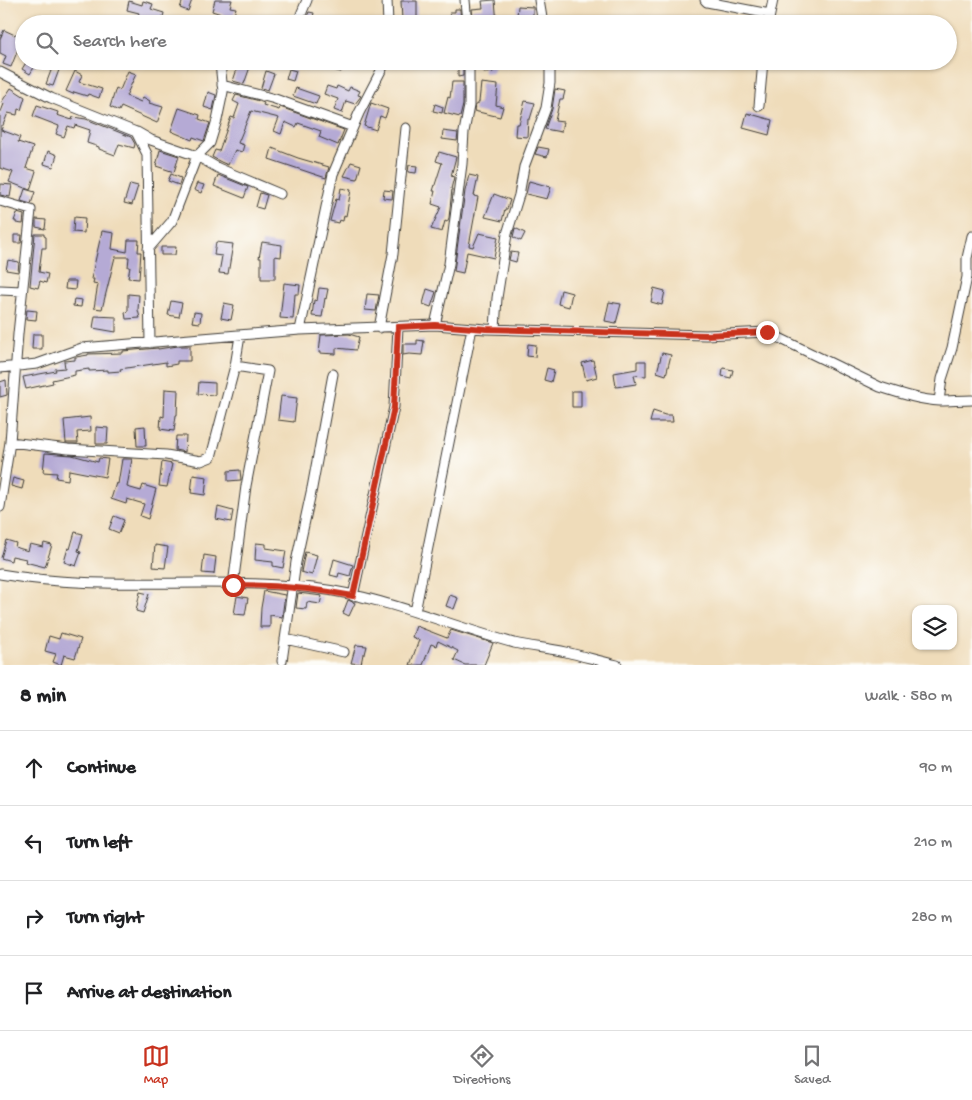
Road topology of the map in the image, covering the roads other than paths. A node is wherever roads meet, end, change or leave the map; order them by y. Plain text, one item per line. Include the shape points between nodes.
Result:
1 (307, 0) edge
2 (387, 0) edge
3 (465, 0) edge
4 (539, 0) edge
5 (705, 0) edge
6 (773, 0) edge
7 (301, 15) edge
8 (388, 15) edge
9 (466, 15) edge
10 (542, 15) edge
11 (754, 15) edge
12 (770, 15) edge
13 (221, 70) edge
14 (382, 70) edge
15 (469, 70) edge
16 (550, 70) edge
17 (762, 70) edge
18 (0, 72) edge
19 (222, 85) junction
20 (758, 106) dead end
21 (353, 127) junction
22 (406, 128) dead end
23 (136, 132) junction
24 (197, 156) junction
25 (280, 194) dead end
26 (0, 201) edge
27 (972, 236) edge
28 (148, 249) junction
29 (0, 290) edge
30 (22, 291) junction
31 (435, 325) junction
32 (398, 327) junction
33 (379, 328) junction
34 (472, 328) junction
35 (495, 329) junction
36 (300, 330) junction
37 (240, 336) junction
38 (150, 343) junction
39 (16, 366) junction
40 (235, 366) junction
41 (0, 368) edge
42 (333, 374) dead end
43 (972, 400) edge
44 (939, 401) junction
45 (10, 442) junction
46 (0, 507) edge
47 (0, 574) edge
48 (233, 585) junction
49 (294, 587) junction
50 (353, 596) junction
51 (414, 612) junction
52 (285, 639) junction
53 (344, 652) dead end
54 (282, 661) dead end
55 (617, 665) edge

1 - 7 street
2 - 8 street
3 - 9 street
4 - 10 street
5 - 11 street
6 - 12 street
13 - 19 street
14 - 21 street
15 - 31 street via 469,106 449,264
16 - 35 street via 546,108 524,167 507,234
17 - 20 street
18 - 23 street via 51,98
19 - 21 street via 275,99
19 - 24 street via 210,143
21 - 36 street via 333,174
22 - 33 street via 393,254
23 - 24 street
23 - 28 street via 146,154
24 - 25 street
24 - 28 street via 172,221
26 - 30 street via 31,210
27 - 44 street via 967,277
28 - 38 street
29 - 30 street
30 - 39 street
31 - 32 street
31 - 34 street
32 - 33 street
32 - 50 street via 394,407
33 - 36 street
34 - 35 street
34 - 51 street
35 - 44 street via 706,335 767,332 880,387 911,397
36 - 37 street
37 - 38 street
37 - 40 street
38 - 39 street via 82,348 37,364
39 - 41 street
39 - 45 street
40 - 45 street via 211,457 201,461 166,455
40 - 48 street via 268,371 246,486
42 - 49 street via 296,562
43 - 44 street
45 - 46 street
47 - 48 street via 96,584
48 - 49 street
49 - 50 street
49 - 52 street
50 - 51 street
51 - 55 street via 515,643
52 - 53 street
52 - 54 street

